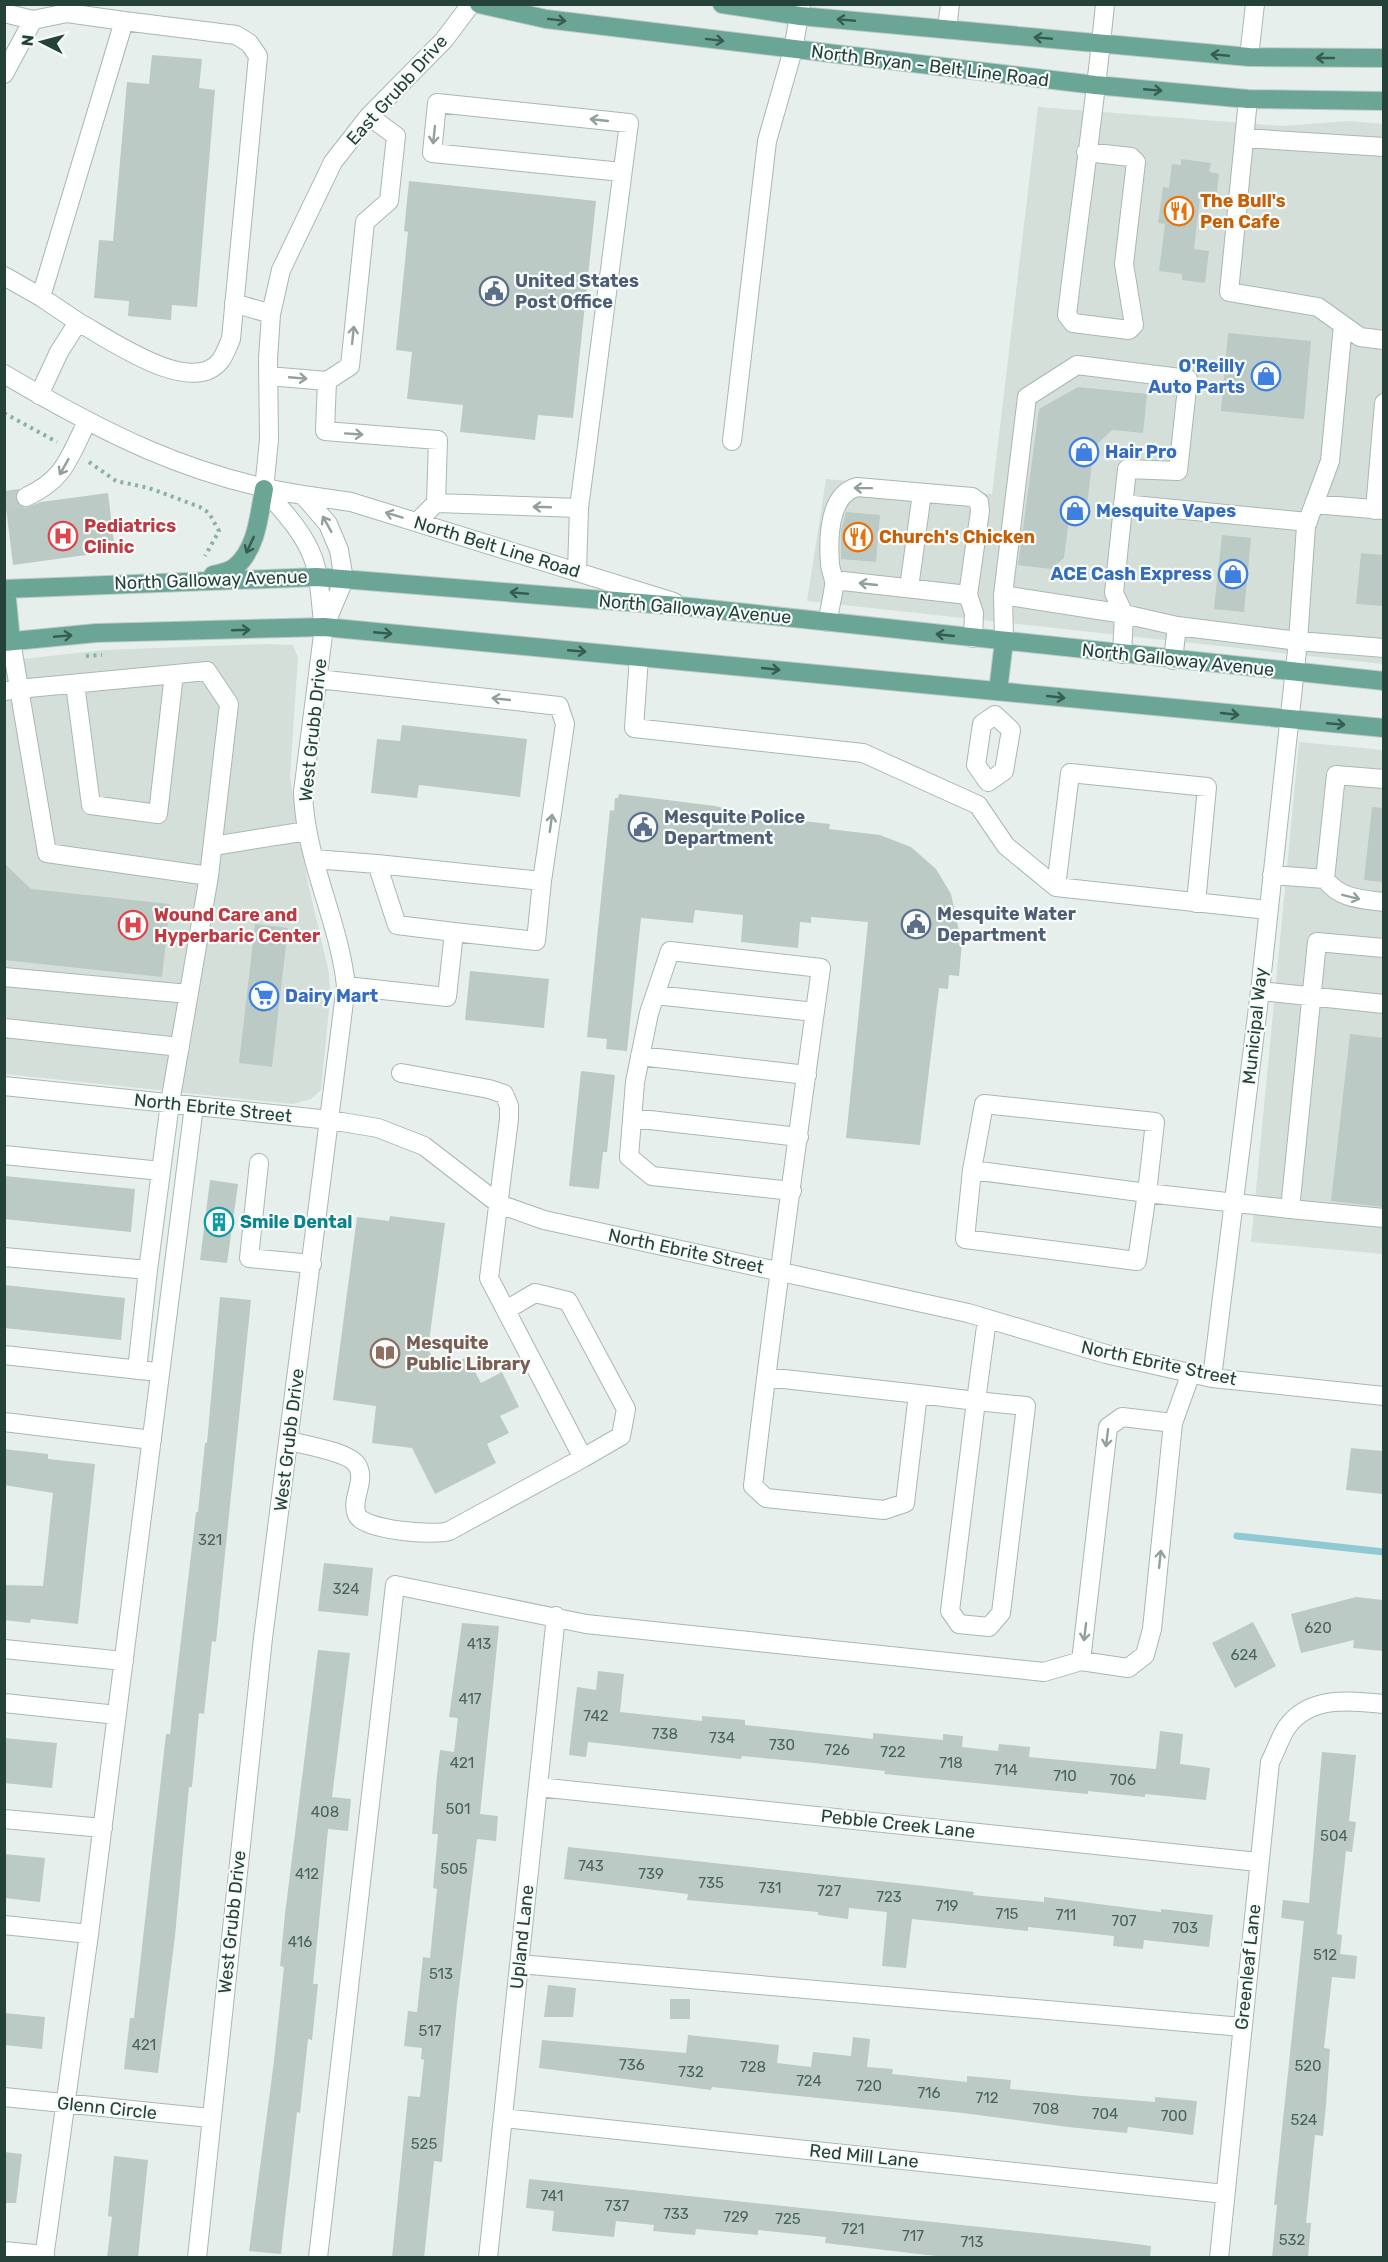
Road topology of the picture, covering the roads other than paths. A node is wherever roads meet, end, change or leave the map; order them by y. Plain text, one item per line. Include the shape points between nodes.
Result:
1 (471, 4) edge
2 (479, 4) edge
3 (722, 4) edge
4 (950, 4) edge
5 (1105, 4) edge
6 (1255, 4) edge
7 (800, 10) edge
8 (4, 13) edge
9 (33, 20) junction
10 (124, 21) junction
11 (947, 29) junction
12 (1101, 43) junction
13 (793, 50) junction
14 (1249, 57) junction
15 (1383, 58) edge
16 (4, 74) edge
17 (1095, 85) junction
18 (1248, 99) junction
19 (1383, 100) edge
20 (369, 116) junction
21 (1244, 138) junction
22 (1383, 147) edge
23 (1086, 152) junction
24 (622, 172) junction
25 (4, 276) edge
26 (41, 297) junction
27 (234, 303) junction
28 (271, 314) junction
29 (78, 322) junction
30 (1343, 325) junction
31 (1383, 340) edge
32 (4, 374) edge
33 (268, 376) junction
34 (327, 381) junction
35 (39, 395) junction
36 (1383, 403) edge
37 (87, 422) junction
38 (732, 441) dead end
39 (264, 489) junction
40 (922, 493) junction
41 (303, 495) junction
42 (26, 497) tunnel mouth
43 (436, 503) junction
44 (1123, 504) junction
45 (579, 508) junction
46 (1379, 510) edge
47 (1311, 513) junction
48 (417, 522) junction
49 (578, 572) junction
50 (317, 577) junction
51 (344, 580) junction
52 (189, 581) junction
53 (834, 583) junction
54 (909, 588) junction
55 (5, 589) edge
56 (968, 595) junction
57 (1003, 595) junction
58 (690, 607) junction
59 (1124, 614) junction
60 (828, 622) junction
61 (1177, 626) junction
62 (324, 627) junction
63 (973, 638) junction
64 (8, 641) edge
65 (1004, 641) junction
66 (1298, 642) junction
67 (1383, 648) edge
68 (1122, 654) junction
69 (639, 657) junction
70 (1173, 660) junction
71 (1293, 673) junction
72 (174, 674) junction
73 (318, 679) junction
74 (1383, 681) edge
75 (75, 684) junction
76 (11, 690) edge
77 (998, 692) junction
78 (995, 715) junction
79 (1288, 720) junction
80 (1383, 728) edge
81 (1383, 779) edge
82 (988, 782) junction
83 (978, 805) junction
84 (306, 831) junction
85 (213, 846) junction
86 (314, 860) junction
87 (377, 864) junction
88 (1272, 875) junction
89 (209, 876) junction
90 (1325, 879) junction
91 (542, 881) junction
92 (1056, 888) junction
93 (1383, 902) edge
94 (1196, 903) junction
95 (1268, 910) junction
96 (454, 932) junction
97 (1383, 948) edge
98 (4, 977) edge
99 (346, 986) junction
100 (1260, 991) junction
101 (189, 994) junction
102 (655, 995) junction
103 (1312, 997) junction
104 (1383, 1004) edge
105 (815, 1012) junction
106 (4, 1028) edge
107 (180, 1047) junction
108 (640, 1056) junction
109 (401, 1073) dead end
110 (807, 1075) junction
111 (4, 1086) edge
112 (170, 1103) junction
113 (194, 1106) junction
114 (632, 1118) junction
115 (330, 1120) junction
116 (799, 1137) junction
117 (4, 1155) edge
118 (259, 1162) dead end
119 (972, 1170) junction
120 (160, 1171) junction
121 (792, 1191) junction
122 (1148, 1193) junction
123 (1235, 1203) junction
124 (499, 1204) junction
125 (1290, 1209) junction
126 (1383, 1218) edge
127 (4, 1257) edge
128 (312, 1264) junction
129 (148, 1270) junction
130 (781, 1272) junction
131 (506, 1310) junction
132 (987, 1319) junction
133 (4, 1355) edge
134 (137, 1370) junction
135 (160, 1372) junction
136 (1191, 1373) junction
137 (766, 1377) junction
138 (1212, 1378) junction
139 (918, 1394) junction
140 (1383, 1396) edge
141 (976, 1401) junction
142 (4, 1422) edge
143 (1173, 1423) junction
144 (152, 1440) junction
145 (289, 1441) junction
146 (583, 1458) junction
147 (556, 1616) junction
148 (4, 1649) edge
149 (124, 1661) junction
150 (1081, 1661) junction
151 (4, 1703) edge
152 (1383, 1704) edge
153 (117, 1715) junction
154 (538, 1787) junction
155 (4, 1819) edge
156 (103, 1828) junction
157 (1258, 1862) junction
158 (4, 1925) edge
159 (89, 1934) junction
160 (519, 1964) junction
161 (1242, 2027) junction
162 (4, 2097) edge
163 (66, 2103) junction
164 (210, 2118) junction
165 (503, 2118) junction
166 (1225, 2194) junction
167 (4, 2251) edge
168 (45, 2256) edge
169 (197, 2258) edge
170 (318, 2258) edge
171 (488, 2258) edge
172 (1219, 2258) edge

1 - 20 street, East Grubb Drive via 444,40
2 -> 13 main road, North Bryan - Belt Line Road via 546,19
3 - 7 main road, North Bryan - Belt Line Road
4 - 11 street
5 - 12 street
6 - 14 street
11 -> 7 main road, North Bryan - Belt Line Road
7 - 13 street
8 - 9 street
9 - 10 street via 67,12
9 - 16 street
10 - 26 street
10 - 27 street via 236,35 249,43 258,56
12 -> 11 main road, North Bryan - Belt Line Road
14 -> 12 main road, North Bryan - Belt Line Road
12 - 17 street
13 - 17 main road, North Bryan - Belt Line Road
13 - 38 street via 767,141
15 -> 14 main road, North Bryan - Belt Line Road
17 -> 18 main road, North Bryan - Belt Line Road
17 - 23 street
18 - 19 main road, North Bryan - Belt Line Road
18 - 21 street
20 - 28 street, East Grubb Drive via 333,162 305,216 281,270
34 -> 20 street via 350,366 365,222 389,201 396,136
21 - 22 street
21 - 30 street via 1229,292 1318,307
23 - 23 street via 1067,315 1072,323 1129,330 1134,325 1124,264 1136,162 1131,157
24 -> 24 street via 629,123 437,103 432,153
24 - 45 street
25 - 26 street
26 - 29 street
27 - 28 street
27 - 29 street via 231,339 220,362 206,371 188,375 165,369
28 - 33 street, East Grubb Drive
29 - 35 street
30 - 31 street via 1360,337
30 - 47 street, Municipal Way via 1330,461
32 - 35 street
33 -> 34 street
33 - 39 street, East Grubb Drive via 269,440
34 -> 43 street via 325,431 438,440
35 - 37 street
36 - 46 street
37 - 39 street via 164,458
37 -> 42 street via 57,478
39 - 41 street
39 - 50 street, West Grubb Drive via 308,545
39 -> 52 main road via 253,540 243,558 233,569
40 -> 53 street via 857,487 840,496 830,552
40 - 54 street
40 - 56 street via 972,497 979,502
48 -> 41 street, North Belt Line Road via 351,502
51 -> 41 street via 339,550 328,524
45 -> 43 street
43 - 48 street
44 - 47 street
44 - 57 street via 1127,469 1178,471 1188,379 1077,365 1027,397
44 - 59 street via 1114,593
45 - 49 street
46 - 47 street
47 - 66 street, Municipal Way
48 - 49 street, North Belt Line Road
49 - 58 street, North Belt Line Road
50 - 51 main road, North Galloway Avenue
50 - 52 main road, North Galloway Avenue
50 - 62 street, West Grubb Drive
58 -> 51 main road, North Galloway Avenue
51 - 62 street, West Grubb Drive
52 - 55 main road, North Galloway Avenue
54 -> 53 street
53 - 60 street
54 - 56 street
55 - 64 main road
56 - 63 street via 974,613
57 - 59 street
57 - 65 street
58 - 60 main road, North Galloway Avenue
59 - 61 street
59 - 68 street
63 -> 60 main road, North Galloway Avenue
61 - 66 street
61 - 70 street
64 -> 62 main road via 96,633
62 -> 69 main road
62 - 73 street, West Grubb Drive
63 - 65 main road, North Galloway Avenue
64 - 76 street
65 - 68 main road, North Galloway Avenue
65 - 77 main road
66 - 67 street
66 - 71 street, Municipal Way
68 - 70 main road, North Galloway Avenue
69 -> 77 main road
69 - 83 street via 634,728 863,753
70 - 71 main road, North Galloway Avenue
71 - 74 main road, North Galloway Avenue
71 - 79 street, Municipal Way
72 - 75 street
72 - 75 street via 158,814 91,805
72 - 85 street via 207,671 229,704
73 - 84 street, West Grubb Drive via 303,792
91 -> 73 street via 565,723 559,706
75 - 76 street
76 - 89 street via 47,854
77 - 78 street
77 -> 79 main road
78 - 82 street via 982,724 976,765
78 - 82 street via 1011,730 1004,771
79 -> 80 main road
79 - 88 street, Municipal Way
81 - 90 street via 1336,775
82 - 83 street
83 - 92 street via 1006,846
84 - 85 street
84 - 86 street, West Grubb Drive
85 - 89 street
86 - 87 street
86 - 99 street, West Grubb Drive via 343,956
87 - 91 street
87 - 96 street via 397,925
88 - 90 street
88 - 95 street, Municipal Way
89 - 101 street
90 -> 93 street via 1340,894
91 - 96 street via 536,941
92 - 94 street
92 - 94 street via 1070,773 1207,787
94 - 95 street
95 - 100 street, Municipal Way
96 - 99 street via 447,997
97 - 103 street via 1317,942
98 - 101 street
99 - 115 street, West Grubb Drive
100 - 103 street
100 - 123 street, Municipal Way
101 - 107 street
102 - 105 street
102 - 105 street via 670,951 821,968
102 - 108 street
103 - 104 street
103 - 125 street
105 - 110 street
106 - 107 street
107 - 112 street
108 - 110 street
108 - 114 street
109 - 124 street via 504,1094 509,1119
110 - 116 street
111 - 112 street, North Ebrite Street
112 - 113 street, North Ebrite Street
112 - 120 street
113 - 115 street, North Ebrite Street
113 - 135 street
114 - 116 street
114 - 121 street via 629,1157 652,1176
115 - 124 street, North Ebrite Street via 378,1128 424,1146
115 - 128 street, West Grubb Drive
116 - 121 street
117 - 120 street
118 - 128 street via 249,1258
119 - 122 street
119 - 122 street via 984,1104 1155,1122
119 - 122 street via 965,1239 1137,1261
120 - 129 street
121 - 130 street
122 - 123 street
123 - 125 street
123 - 138 street, Municipal Way
124 - 130 street, North Ebrite Street via 544,1220
124 - 131 street via 489,1278
125 - 126 street
127 - 129 street
128 - 145 street, West Grubb Drive
129 - 134 street
130 - 132 street, North Ebrite Street
130 - 137 street
131 - 146 street
131 - 146 street via 535,1293 568,1301 626,1409 621,1437
132 - 136 street, North Ebrite Street via 1106,1354
132 - 141 street
133 - 134 street
134 - 135 street
135 - 144 street
136 - 138 street, North Ebrite Street
136 - 143 street
137 - 139 street
137 - 139 street via 753,1486 766,1498 884,1510 905,1503
138 - 140 street, North Ebrite Street
139 - 141 street
141 - 141 street via 950,1611 959,1624 989,1627 1001,1613 1026,1406
142 - 144 street
150 -> 143 street via 1128,1668 1145,1654 1152,1629
143 -> 150 street via 1122,1417 1108,1427
144 - 149 street
145 - 146 street via 346,1456 357,1464 361,1475 357,1516 365,1524 425,1534 449,1531
145 - 164 street, West Grubb Drive
147 - 150 street via 598,1625 1044,1672
147 - 154 street, Upland Lane
147 - 170 street via 395,1586
148 - 149 street
149 - 153 street
151 - 153 street
152 - 157 street, Greenleaf Lane via 1326,1702 1299,1715 1286,1728 1270,1762
153 - 156 street
154 - 157 street, Pebble Creek Lane
154 - 160 street, Upland Lane
155 - 156 street
156 - 159 street
157 - 161 street, Greenleaf Lane
158 - 159 street
159 - 163 street
160 - 161 street
160 - 165 street, Upland Lane
161 - 166 street, Greenleaf Lane
162 - 163 street, Glenn Circle
163 - 164 street, Glenn Circle
163 - 168 street
164 - 169 street, West Grubb Drive
165 - 166 street, Red Mill Lane
165 - 171 street, Upland Lane
166 - 172 street, Greenleaf Lane
167 - 168 street

